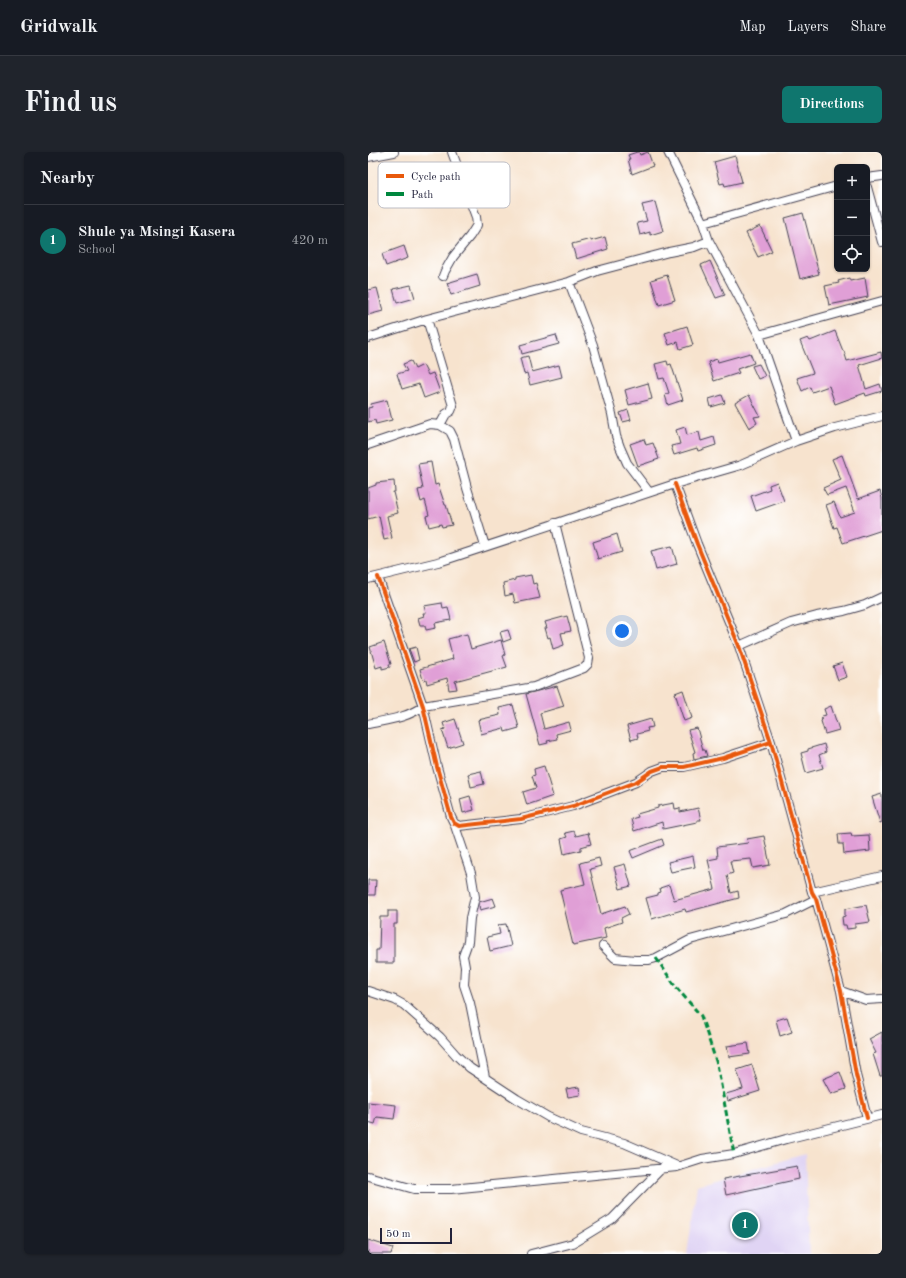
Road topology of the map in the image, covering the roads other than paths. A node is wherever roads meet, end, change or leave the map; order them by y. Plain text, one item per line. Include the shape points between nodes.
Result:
1 (394, 152) edge
2 (452, 152) edge
3 (668, 152) edge
4 (368, 158) edge
5 (456, 162) edge
6 (882, 176) edge
7 (870, 178) edge
8 (834, 187) edge
9 (870, 198) edge
10 (473, 208) edge
11 (703, 223) junction
12 (709, 241) junction
13 (882, 242) edge
14 (443, 276) dead end
15 (569, 282) junction
16 (882, 301) edge
17 (427, 319) junction
18 (759, 335) junction
19 (368, 338) edge
20 (882, 416) edge
21 (440, 424) junction
22 (796, 441) junction
23 (368, 445) edge
24 (675, 484) junction
25 (649, 492) junction
26 (555, 523) junction
27 (485, 546) junction
28 (378, 577) junction
29 (368, 579) edge
30 (882, 597) edge
31 (739, 646) junction
32 (423, 706) junction
33 (368, 724) edge
34 (771, 742) junction
35 (454, 823) junction
36 (882, 876) edge
37 (814, 896) junction
38 (603, 946) dead end
39 (368, 991) edge
40 (841, 991) junction
41 (882, 999) edge
42 (485, 1077) junction
43 (881, 1117) edge
44 (867, 1118) junction
45 (678, 1167) junction
46 (662, 1168) junction
47 (368, 1176) edge
48 (531, 1254) edge

1 - 4 street
2 - 5 street
3 - 11 street
6 - 7 street
8 - 11 street
9 - 13 street
10 - 14 street via 477,226 453,257
11 - 12 street
12 - 15 street via 597,271
12 - 18 street
15 - 17 street
15 - 25 street via 593,345 620,447 627,463
16 - 18 street
17 - 19 street
17 - 21 street via 453,406
18 - 22 street
20 - 22 street
21 - 23 street via 430,424
21 - 27 street via 450,431 454,439
22 - 24 street via 740,465
24 - 25 street
24 - 31 street
25 - 26 street
26 - 27 street
26 - 32 street via 589,658 588,664 584,668 534,687
27 - 28 street via 442,561
28 - 29 street
28 - 32 street
30 - 31 street via 844,612 791,623
31 - 34 street
32 - 33 street via 409,714
32 - 35 street via 437,767
34 - 35 street via 723,758 684,767 663,767 636,782 573,806 529,817 473,826 460,826
34 - 37 street
35 - 42 street via 471,873 475,897 464,956 464,984
36 - 37 street
37 - 38 street via 786,914 690,940 649,960 615,958
37 - 40 street
39 - 42 street via 404,1005 470,1068
40 - 41 street via 866,1000
40 - 44 street
42 - 45 street via 548,1117 581,1132 624,1143
43 - 44 street
44 - 45 street
45 - 46 street
46 - 47 street via 451,1189 414,1190
46 - 48 street via 612,1219 573,1243

